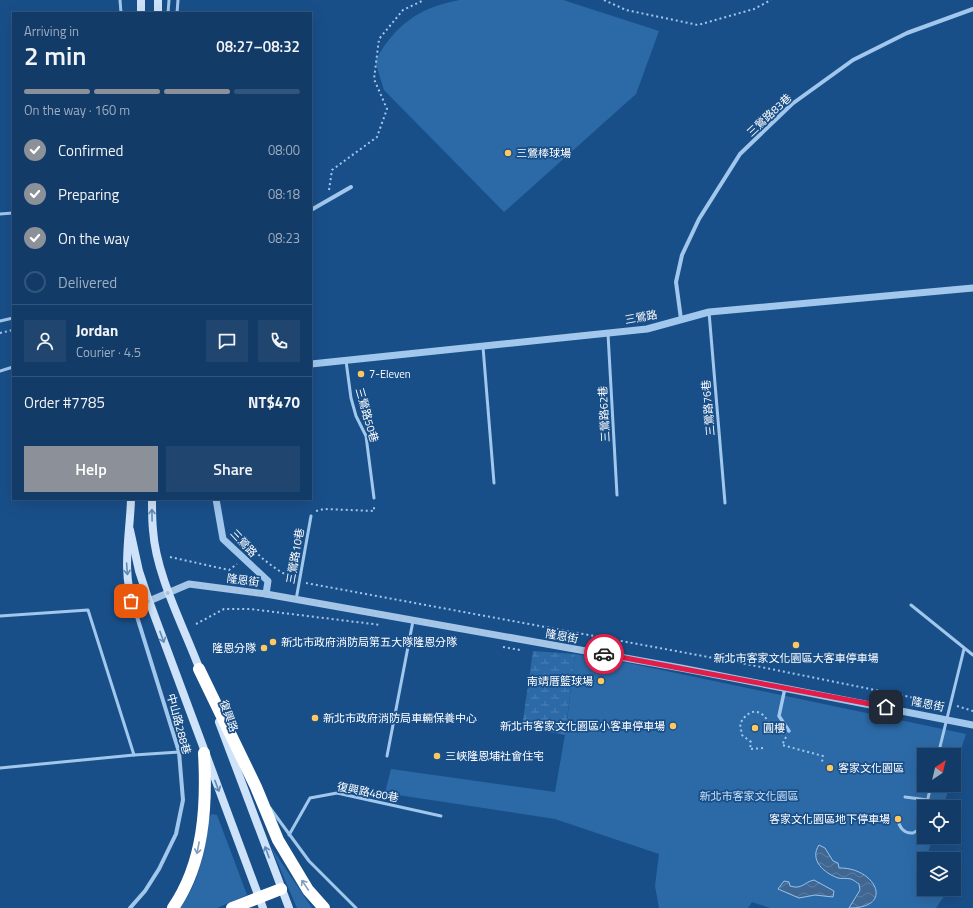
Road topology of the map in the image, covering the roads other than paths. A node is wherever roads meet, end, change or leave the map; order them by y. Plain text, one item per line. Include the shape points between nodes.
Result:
1 (120, 0) edge
2 (141, 0) edge
3 (158, 0) edge
4 (168, 0) edge
5 (178, 0) edge
6 (973, 9) edge
7 (121, 12) edge
8 (141, 12) edge
9 (158, 12) edge
10 (168, 12) edge
11 (177, 12) edge
12 (351, 186) dead end
13 (312, 209) edge
14 (12, 213) edge
15 (0, 214) edge
16 (973, 288) edge
17 (709, 312) junction
18 (12, 318) edge
19 (681, 319) junction
20 (0, 321) edge
21 (608, 332) junction
22 (483, 346) junction
23 (346, 361) junction
24 (312, 364) edge
25 (12, 367) edge
26 (0, 370) edge
27 (494, 483) dead end
28 (617, 495) dead end
29 (374, 498) road end
30 (131, 500) edge
31 (152, 500) edge
32 (216, 500) edge
33 (725, 503) dead end
34 (311, 516) road end
35 (130, 530) junction
36 (168, 592) junction
37 (266, 594) junction
38 (296, 600) junction
39 (149, 601) junction
40 (911, 605) dead end
41 (134, 607) junction
42 (0, 616) edge
43 (413, 620) junction
44 (964, 649) junction
45 (973, 655) edge
46 (199, 669) junction
47 (785, 688) junction
48 (946, 719) junction
49 (973, 725) edge
50 (789, 731) road end
51 (940, 748) edge
52 (179, 752) junction
53 (134, 754) junction
54 (204, 754) junction
55 (387, 756) dead end
56 (0, 768) edge
57 (256, 787) junction
58 (930, 792) edge
59 (905, 797) dead end
60 (928, 800) joint
61 (441, 816) dead end
62 (898, 819) dead end
63 (917, 831) edge
64 (289, 835) junction
65 (281, 889) junction
66 (261, 903) edge
67 (130, 908) edge
68 (173, 908) edge
69 (232, 908) edge
70 (289, 908) edge
71 (324, 908) edge
72 (356, 908) edge

1 - 7 lane
2 - 8 main road
3 - 9 main road
4 - 10 lane
5 - 11 lane
6 - 19 street, 三鶯路83巷 via 908,33 853,60 792,104 740,154 698,219 682,254 676,282
12 - 13 street
14 - 15 lane
16 - 17 street, 三鶯路
17 - 19 street, 三鶯路
17 - 33 lane, 三鶯路76巷
18 - 20 lane
19 - 21 street, 三鶯路 via 647,329
21 - 22 street, 三鶯路
21 - 28 lane, 三鶯路62巷
22 - 23 street, 三鶯路
22 - 27 lane
23 - 24 street, 三鶯路
23 - 29 lane, 三鶯路50巷 via 351,398 366,436
25 - 26 lane
30 - 35 main road
36 -> 31 main road, 復興路 via 153,531
32 - 37 street, 三鶯路 via 223,539 268,581
34 - 38 lane, 三鶯路10巷
35 - 39 main road
35 -> 41 main road via 126,561 129,593
36 - 37 street, 隆恩街 via 189,584
36 - 39 street, 隆恩街
36 - 46 main road, 復興路
37 - 38 street, 隆恩街
38 - 43 street, 隆恩街
39 - 41 street
39 -> 54 main road
40 - 44 lane
41 - 52 street, 中山路288巷
42 - 53 lane via 88,610
43 - 47 street, 隆恩街
43 - 55 lane
44 - 45 lane
44 - 48 lane
46 - 57 highway
65 -> 46 main road, 復興路
47 - 48 street, 隆恩街
47 - 50 street via 779,716
48 - 49 street, 隆恩街
48 - 51 lane
52 - 53 lane
52 - 67 street, 中山路288巷 via 183,800 176,834 159,869
53 - 56 lane
54 -> 66 main road
54 -> 68 highway via 205,810 197,855 190,876
57 - 64 lane
71 -> 57 highway via 308,890 289,860
58 - 60 lane
59 - 60 lane
61 - 64 lane, 復興路480巷 via 337,793 310,798
62 - 63 lane via 898,824 904,832
64 - 72 lane via 309,861
65 - 66 highway
65 - 70 main road, 復興路
66 - 69 highway

